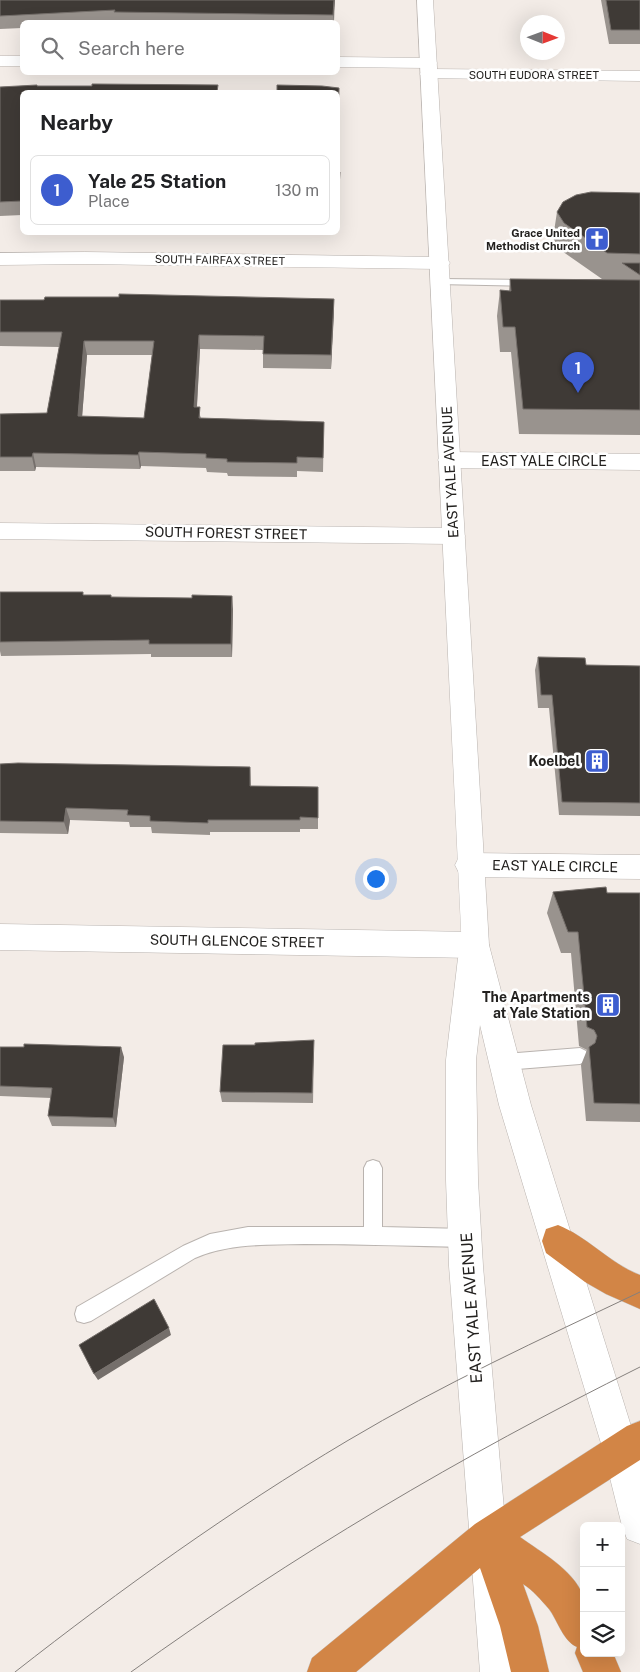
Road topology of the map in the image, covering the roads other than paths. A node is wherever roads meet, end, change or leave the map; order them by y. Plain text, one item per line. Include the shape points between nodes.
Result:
1 (425, 0) edge
2 (0, 61) edge
3 (20, 61) edge
4 (340, 62) edge
5 (429, 69) junction
6 (640, 76) edge
7 (0, 259) edge
8 (441, 272) junction
9 (536, 283) edge
10 (449, 460) junction
11 (640, 462) edge
12 (0, 531) edge
13 (452, 536) junction
14 (469, 865) junction
15 (640, 867) edge
16 (0, 937) edge
17 (475, 944) junction
18 (580, 1056) dead end
19 (504, 1062) junction
20 (373, 1168) dead end
21 (373, 1235) junction
22 (465, 1238) junction
23 (558, 1241) junction
24 (640, 1292) edge
25 (84, 1314) dead end
26 (631, 1444) edge
27 (640, 1526) edge
28 (488, 1537) junction
29 (580, 1625) edge
30 (596, 1657) edge
31 (326, 1672) edge
32 (499, 1672) edge
33 (530, 1672) edge
34 (602, 1672) edge

1 - 5 main road, EAST YALE AVENUE
2 - 3 main road
4 - 5 main road, SOUTH EUDORA STREET
5 - 6 main road, SOUTH EUDORA STREET
5 - 8 main road, EAST YALE AVENUE
7 - 8 main road, SOUTH FAIRFAX STREET via 76,258
8 - 9 lane
8 - 10 main road, EAST YALE AVENUE
10 - 11 main road, EAST YALE CIRCLE
10 - 13 main road, EAST YALE AVENUE
12 - 13 main road, SOUTH FOREST STREET
13 - 14 main road, EAST YALE AVENUE
14 - 15 main road, EAST YALE CIRCLE
14 - 17 main road, EAST YALE AVENUE
16 - 17 main road, SOUTH GLENCOE STREET
17 - 19 main road, EAST YALE AVENUE
17 - 22 main road, EAST YALE AVENUE via 461,1060
18 - 19 lane
19 - 23 main road, EAST YALE AVENUE
20 - 21 lane
21 - 22 lane
21 - 25 lane via 248,1236 210,1243
22 - 28 main road, EAST YALE AVENUE
23 - 24 highway via 593,1269 622,1286
23 - 26 main road, EAST YALE AVENUE
26 - 27 main road, EAST YALE AVENUE
26 - 28 highway
28 - 29 highway via 544,1576 562,1596
28 - 31 highway
28 - 32 main road, EAST YALE AVENUE
28 - 33 highway via 519,1626
30 - 34 highway

